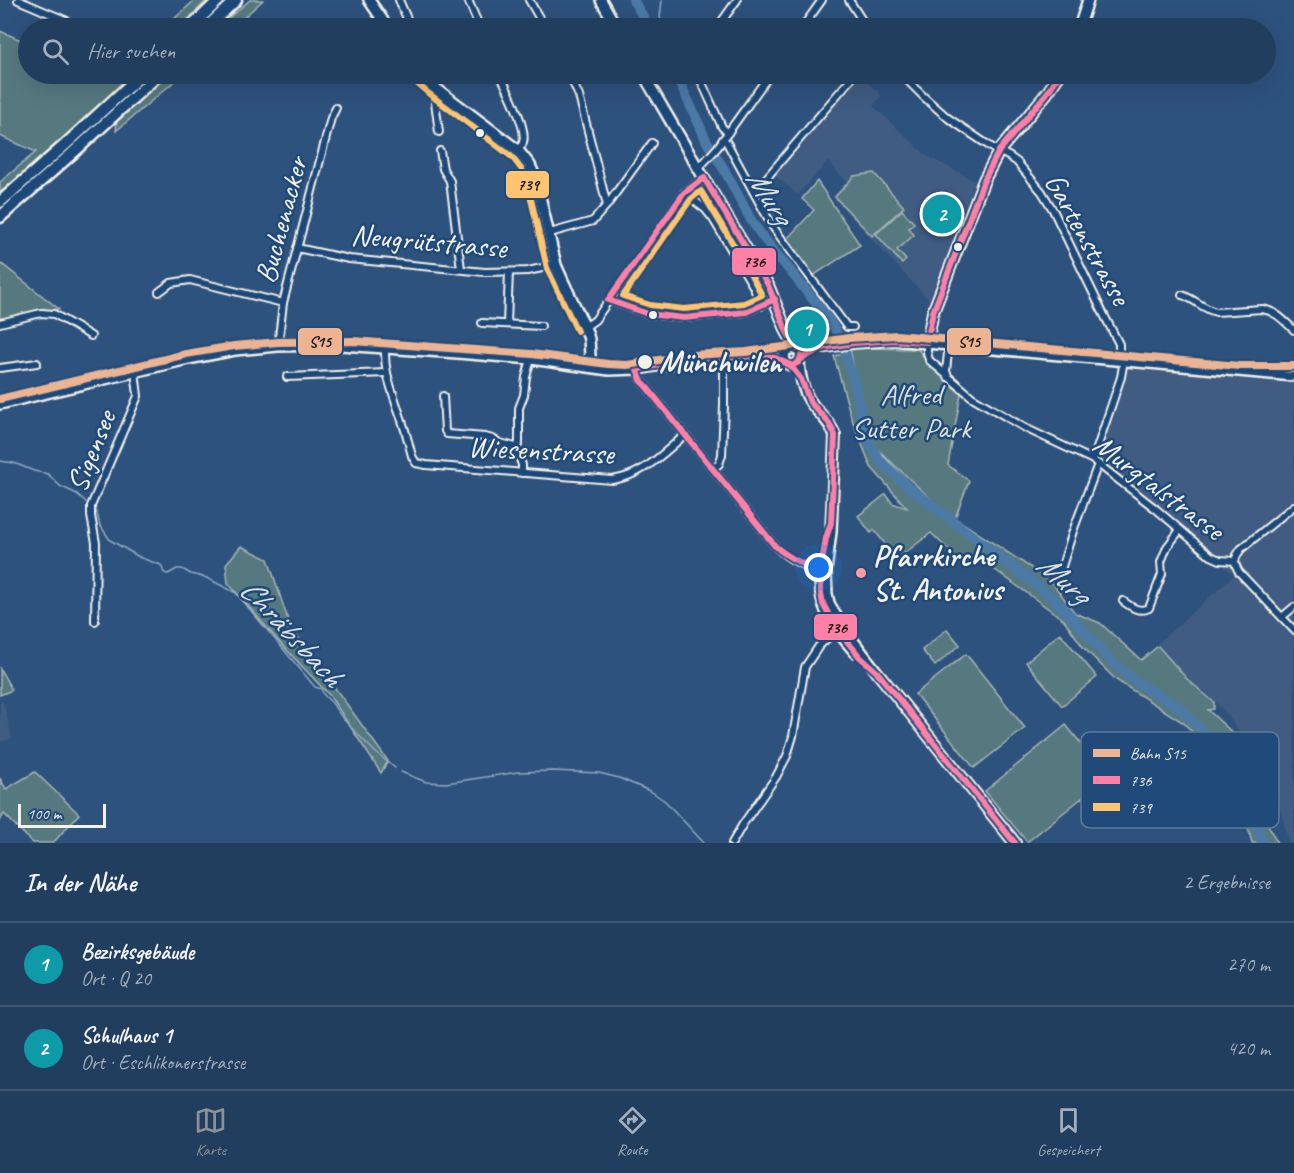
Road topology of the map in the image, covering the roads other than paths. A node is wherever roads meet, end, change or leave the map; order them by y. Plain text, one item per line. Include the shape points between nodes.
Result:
1 (18, 0) edge
2 (219, 0) edge
3 (236, 0) edge
4 (369, 0) edge
5 (399, 0) edge
6 (468, 0) edge
7 (529, 0) edge
8 (601, 0) edge
9 (737, 0) edge
10 (822, 0) edge
11 (849, 0) edge
12 (1088, 0) edge
13 (60, 18) edge
14 (200, 18) edge
15 (217, 18) edge
16 (381, 18) edge
17 (407, 18) edge
18 (476, 18) edge
19 (539, 18) edge
20 (611, 18) edge
21 (724, 18) edge
22 (809, 18) edge
23 (861, 18) edge
24 (1082, 18) edge
25 (131, 84) edge
26 (148, 84) edge
27 (428, 84) edge
28 (435, 84) edge
29 (504, 84) edge
30 (574, 84) edge
31 (649, 84) edge
32 (703, 84) edge
33 (763, 84) edge
34 (846, 84) edge
35 (911, 84) edge
36 (1053, 84) edge
37 (336, 108) dead end
38 (439, 132) dead end
39 (728, 133) junction
40 (723, 139) junction
41 (652, 143) dead end
42 (518, 150) junction
43 (440, 151) dead end
44 (999, 151) junction
45 (698, 169) junction
46 (704, 178) junction
47 (753, 191) junction
48 (684, 193) junction
49 (0, 202) edge
50 (607, 206) junction
51 (0, 217) edge
52 (550, 233) junction
53 (297, 248) junction
54 (556, 265) junction
55 (461, 269) junction
56 (509, 272) junction
57 (159, 292) dead end
58 (1182, 295) dead end
59 (775, 299) junction
60 (608, 300) junction
61 (282, 303) junction
62 (760, 306) junction
63 (0, 323) edge
64 (482, 323) dead end
65 (507, 324) junction
66 (541, 326) dead end
67 (585, 327) junction
68 (853, 327) dead end
69 (1294, 330) edge
70 (91, 336) dead end
71 (927, 342) junction
72 (949, 344) junction
73 (278, 346) junction
74 (385, 348) junction
75 (793, 356) junction
76 (724, 358) junction
77 (531, 359) junction
78 (1122, 360) junction
79 (37, 363) dead end
80 (589, 367) junction
81 (0, 368) edge
82 (636, 369) junction
83 (135, 371) junction
84 (386, 373) junction
85 (1294, 376) edge
86 (287, 377) dead end
87 (948, 377) junction
88 (443, 396) dead end
89 (0, 404) edge
90 (685, 435) junction
91 (516, 448) junction
92 (1096, 462) junction
93 (713, 469) junction
94 (522, 473) junction
95 (1294, 506) edge
96 (1180, 530) junction
97 (1235, 561) junction
98 (823, 570) junction
99 (1059, 576) dead end
100 (1123, 601) dead end
101 (1294, 607) edge
102 (1282, 617) junction
103 (95, 621) dead end
104 (839, 627) junction
105 (1294, 630) edge
106 (732, 843) edge
107 (1015, 843) edge

1 - 13 street
2 - 14 highway
3 - 15 highway
4 - 16 main road
5 - 17 street
6 - 18 street
7 - 19 street
8 - 20 main road
9 - 21 street
10 - 22 street
11 - 23 street
12 - 24 main road
25 - 49 highway
26 - 51 highway
27 - 38 street
28 - 42 main road
29 - 42 street via 522,123 524,137
30 - 50 street
31 - 45 main road
32 - 39 street
33 - 39 street
34 - 47 street
35 - 44 street, Gartenstrasse via 948,118
36 - 44 main road
37 - 53 street, Buchenacker
39 - 40 street
40 - 45 street
40 - 47 street
41 - 50 street
42 - 52 main road via 533,171
43 - 55 street via 450,181
44 - 71 main road via 939,296
44 - 78 street, Gartenstrasse via 1017,162 1049,203 1119,344
45 - 46 main road
46 - 48 street
46 - 59 main road
47 - 68 street via 774,227 840,318 847,327
48 - 60 street
48 - 62 street via 713,219 753,286
50 - 52 street via 593,221
52 - 54 main road
53 - 55 street, Neugrütstrasse via 349,259
53 - 61 street, Buchenacker
54 - 56 street, Neugrütstrasse
54 - 67 main road
55 - 56 street, Neugrütstrasse
56 - 65 street
57 - 61 street via 171,283 190,280
58 - 69 street via 1216,312 1269,310
59 - 62 street
59 - 75 main road
60 - 62 street via 648,314 684,318 739,313
60 - 67 street
61 - 73 street, Buchenacker
63 - 70 street via 54,314
64 - 65 street
65 - 66 street
67 - 80 main road via 590,344
71 - 72 main road
71 - 75 main road via 853,343
71 - 87 street, Murgtalstrasse via 929,360
72 - 78 main road
72 - 87 street
73 - 74 main road
73 - 83 main road
74 - 77 main road
74 - 84 street
75 - 76 main road
75 - 98 main road via 810,402 835,435 831,523
76 - 82 main road
76 - 93 street via 722,455
77 - 80 main road
77 - 91 street via 519,408
78 - 85 main road
78 - 92 street via 1121,377
79 - 81 street
80 - 82 main road
82 - 90 street
83 - 89 main road
83 - 103 street, Sigensee via 138,396 91,506 96,543
84 - 86 street
84 - 94 street, Wiesenstrasse via 416,463
87 - 92 street, Murgtalstrasse via 972,398 1013,422
88 - 91 street via 447,434 493,439
90 - 93 street
90 - 94 street, Wiesenstrasse via 644,469 624,478
91 - 94 street
92 - 96 street, Murgtalstrasse
92 - 99 street
93 - 98 street via 782,553 798,564
95 - 97 street via 1241,549
96 - 97 street, Murgtalstrasse via 1213,557
96 - 100 street via 1161,562 1162,574 1149,608 1140,610
97 - 102 street, Murgtalstrasse via 1239,572
98 - 104 main road
101 - 102 street
102 - 105 street, Murgtalstrasse
104 - 106 street via 805,667 787,756
104 - 107 main road

